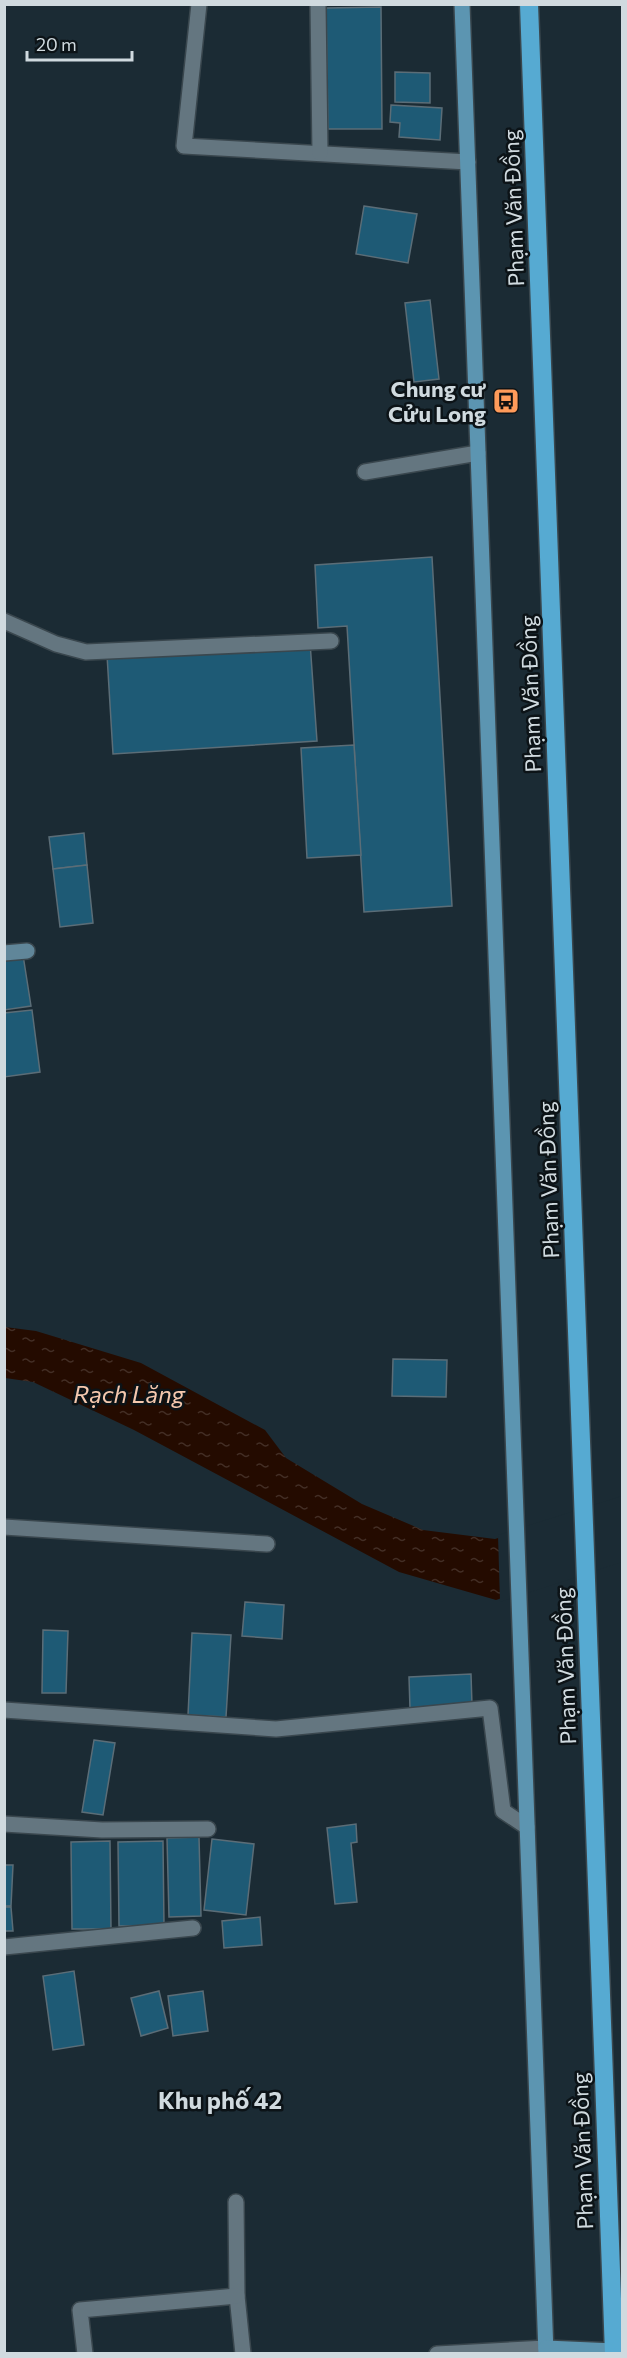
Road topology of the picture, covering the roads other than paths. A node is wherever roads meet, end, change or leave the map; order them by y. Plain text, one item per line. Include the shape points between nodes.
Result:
1 (199, 4) edge
2 (318, 4) edge
3 (462, 4) edge
4 (529, 4) edge
5 (320, 153) junction
6 (468, 162) junction
7 (478, 453) junction
8 (365, 472) dead end
9 (4, 621) edge
10 (331, 641) dead end
11 (27, 951) dead end
12 (4, 953) edge
13 (4, 1527) edge
14 (267, 1545) dead end
15 (4, 1710) edge
16 (4, 1824) edge
17 (527, 1827) junction
18 (208, 1829) dead end
19 (193, 1928) dead end
20 (4, 1947) edge
21 (236, 2202) dead end
22 (237, 2296) junction
23 (546, 2351) edge
24 (614, 2352) edge
25 (85, 2354) edge
26 (243, 2354) edge
27 (437, 2354) edge

1 - 5 street via 184,146
2 - 5 street
3 - 6 main road, Phạm Văn Đồng
4 - 24 highway, Phạm Văn Đồng
5 - 6 street
6 - 7 main road, Phạm Văn Đồng
7 - 8 street
7 - 17 main road, Phạm Văn Đồng
9 - 10 street via 56,644 86,652
11 - 12 street
13 - 14 street
15 - 17 street via 276,1729 490,1708 503,1811
16 - 18 street via 102,1830
17 - 23 main road, Phạm Văn Đồng
19 - 20 street
21 - 22 street
22 - 25 street via 80,2310
22 - 26 street
23 - 24 main road
23 - 27 street

